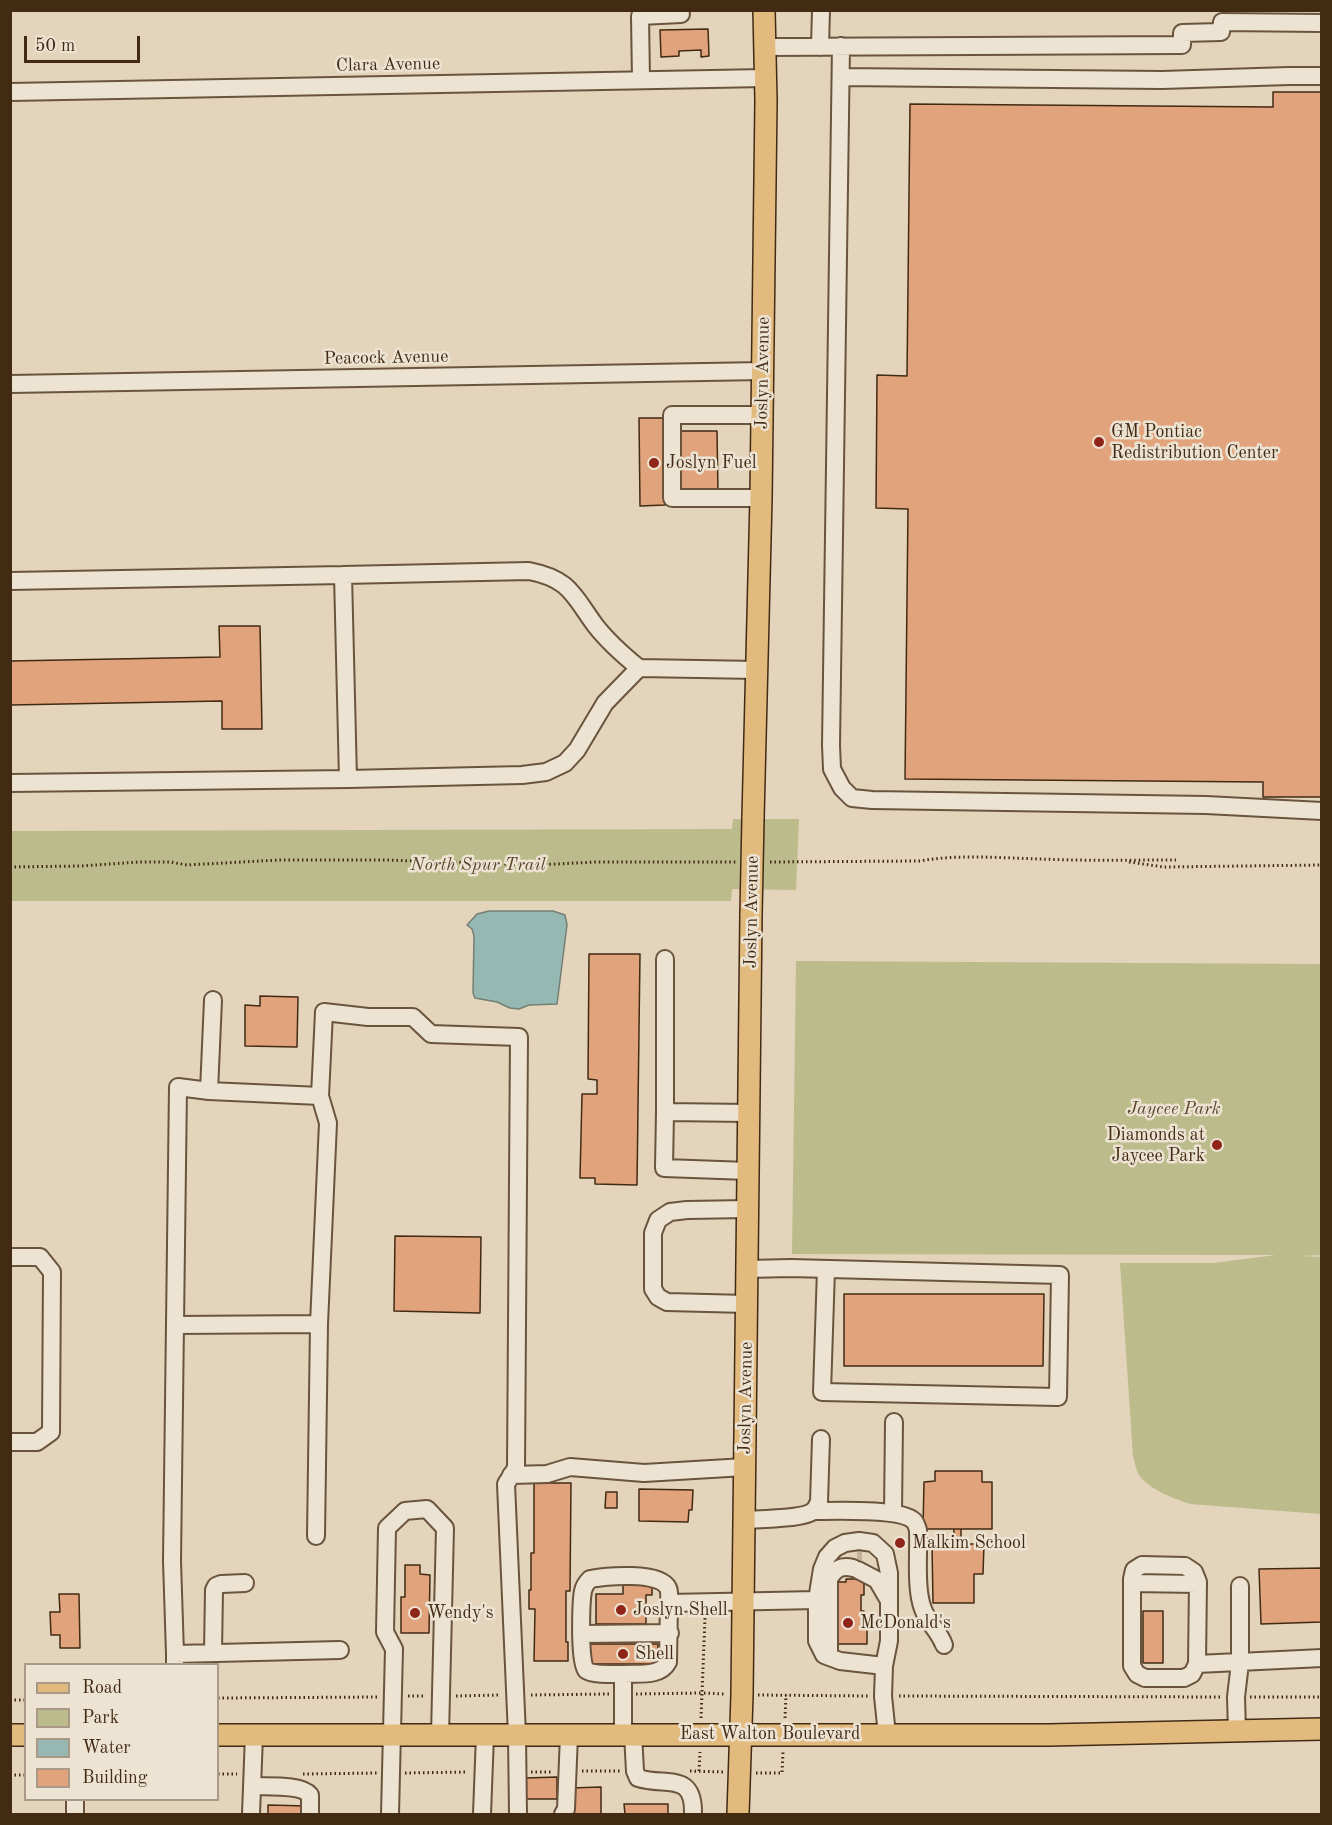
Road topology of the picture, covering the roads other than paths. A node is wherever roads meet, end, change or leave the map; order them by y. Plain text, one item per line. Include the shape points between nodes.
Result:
1 (764, 10) edge
2 (820, 10) edge
3 (681, 14) dead end
4 (1322, 23) edge
5 (842, 46) junction
6 (765, 47) junction
7 (820, 47) junction
8 (1322, 76) edge
9 (841, 77) junction
10 (765, 78) junction
11 (641, 80) junction
12 (10, 92) edge
13 (763, 371) junction
14 (10, 384) edge
15 (762, 414) junction
16 (761, 498) junction
17 (343, 575) junction
18 (10, 581) edge
19 (639, 668) junction
20 (758, 670) junction
21 (348, 779) junction
22 (10, 783) edge
23 (1322, 811) edge
24 (665, 958) dead end
25 (213, 1000) dead end
26 (209, 1091) junction
27 (320, 1096) junction
28 (665, 1112) junction
29 (749, 1113) junction
30 (748, 1170) junction
31 (748, 1209) junction
32 (10, 1257) edge
33 (747, 1269) junction
34 (826, 1269) junction
35 (747, 1304) junction
36 (319, 1324) junction
37 (175, 1325) junction
38 (894, 1422) dead end
39 (821, 1439) dead end
40 (10, 1442) edge
41 (745, 1467) junction
42 (511, 1475) junction
43 (813, 1511) junction
44 (893, 1513) junction
45 (744, 1520) junction
46 (316, 1536) dead end
47 (244, 1583) dead end
48 (1240, 1586) dead end
49 (742, 1600) junction
50 (817, 1600) junction
51 (889, 1600) junction
52 (669, 1603) junction
53 (670, 1633) junction
54 (581, 1634) junction
55 (944, 1645) dead end
56 (340, 1650) dead end
57 (213, 1653) junction
58 (829, 1657) junction
59 (1322, 1658) edge
60 (175, 1659) edge
61 (1240, 1663) junction
62 (1197, 1664) junction
63 (884, 1666) junction
64 (623, 1674) junction
65 (1322, 1729) edge
66 (1237, 1731) junction
67 (741, 1734) junction
68 (219, 1735) edge
69 (254, 1735) junction
70 (393, 1735) junction
71 (440, 1735) junction
72 (485, 1735) junction
73 (517, 1735) junction
74 (569, 1735) junction
75 (628, 1735) junction
76 (887, 1735) junction
77 (252, 1780) junction
78 (251, 1815) edge
79 (310, 1815) edge
80 (390, 1815) edge
81 (482, 1815) edge
82 (518, 1815) edge
83 (563, 1815) edge
84 (693, 1815) edge
85 (738, 1815) edge

1 - 6 main road, Joslyn Avenue
2 - 7 street
3 - 11 street via 640,16
4 - 5 street via 1222,22 1221,32 1182,33 1182,45
5 - 7 street
5 - 9 street
6 - 7 street
6 - 10 main road, Joslyn Avenue
8 - 9 street via 1162,80
9 - 23 street via 831,745 832,769 842,788 852,798 872,800 1206,805
10 - 11 street, Clara Avenue
10 - 13 main road, Joslyn Avenue
11 - 12 street, Clara Avenue
13 - 14 street, Peacock Avenue
13 - 15 main road, Joslyn Avenue
15 - 16 main road, Joslyn Avenue
15 - 16 street via 672,416 672,498
16 - 20 main road, Joslyn Avenue
17 - 18 street
17 - 19 street via 529,571 545,574 562,582 596,627
17 - 21 street
19 - 20 street
19 - 21 street via 605,703 577,750 565,763 546,772
20 - 29 main road, Joslyn Avenue, bridge
21 - 22 street
24 - 28 street
25 - 26 street
26 - 27 street
26 - 37 street via 178,1087
27 - 36 street via 327,1123
27 - 42 street via 324,1012 413,1017 431,1034 519,1037 516,1468
28 - 29 street
28 - 30 street via 664,1168
29 - 30 main road, Joslyn Avenue
30 - 31 main road, Joslyn Avenue
31 - 33 main road, Joslyn Avenue
31 - 35 street via 670,1212 657,1220 652,1233 653,1289 658,1296 667,1302
32 - 40 street via 40,1257 52,1272 51,1432 37,1442
33 - 34 street
33 - 35 main road, Joslyn Avenue
34 - 34 street via 1059,1275 1058,1397 822,1392
35 - 41 main road, Joslyn Avenue
36 - 37 street
36 - 46 street
37 - 60 street
38 - 44 street
39 - 43 street via 819,1502
41 - 42 street via 644,1473 570,1467 547,1474
41 - 45 main road, Joslyn Avenue
42 - 73 street via 506,1484
43 - 44 street
43 - 45 street
44 - 55 street via 915,1522 920,1598
45 - 49 main road, Joslyn Avenue
47 - 57 street via 221,1584 214,1590
48 - 61 street
49 - 50 street
49 - 52 street
49 - 67 main road, Joslyn Avenue
50 - 51 street via 827,1557 845,1543 859,1541 873,1543 885,1554
50 - 58 street via 817,1641
51 - 58 street via 877,1580 874,1559 869,1554 835,1570 829,1579
51 - 63 street via 889,1641
52 - 53 street
52 - 54 street via 668,1588 651,1577 590,1579 583,1591
53 - 54 street
53 - 64 street via 664,1669
54 - 64 street via 585,1669 591,1673
56 - 57 street
57 - 60 street
58 - 63 street
59 - 61 street
61 - 62 street
61 - 66 street
62 - 62 street via 1198,1584 1194,1572 1185,1566 1142,1565 1134,1570 1132,1583 1132,1666 1145,1678 1184,1678 1192,1674
63 - 76 street
64 - 75 street
65 - 66 main road, East Walton Boulevard
66 - 76 main road, East Walton Boulevard
67 - 75 main road, East Walton Boulevard
67 - 76 main road, East Walton Boulevard
67 - 85 main road, Joslyn Avenue
68 - 69 main road, East Walton Boulevard
69 - 70 main road, East Walton Boulevard
69 - 77 street
70 - 71 main road, East Walton Boulevard
70 - 71 street via 394,1649 385,1632 387,1528 405,1511 428,1509 445,1528
70 - 80 street
71 - 72 main road, East Walton Boulevard
72 - 73 main road, East Walton Boulevard
72 - 81 street
73 - 74 main road, East Walton Boulevard
73 - 82 street
74 - 75 main road, East Walton Boulevard
74 - 83 street
75 - 84 street via 638,1778 680,1784 689,1791
77 - 78 street
77 - 79 street via 307,1791

